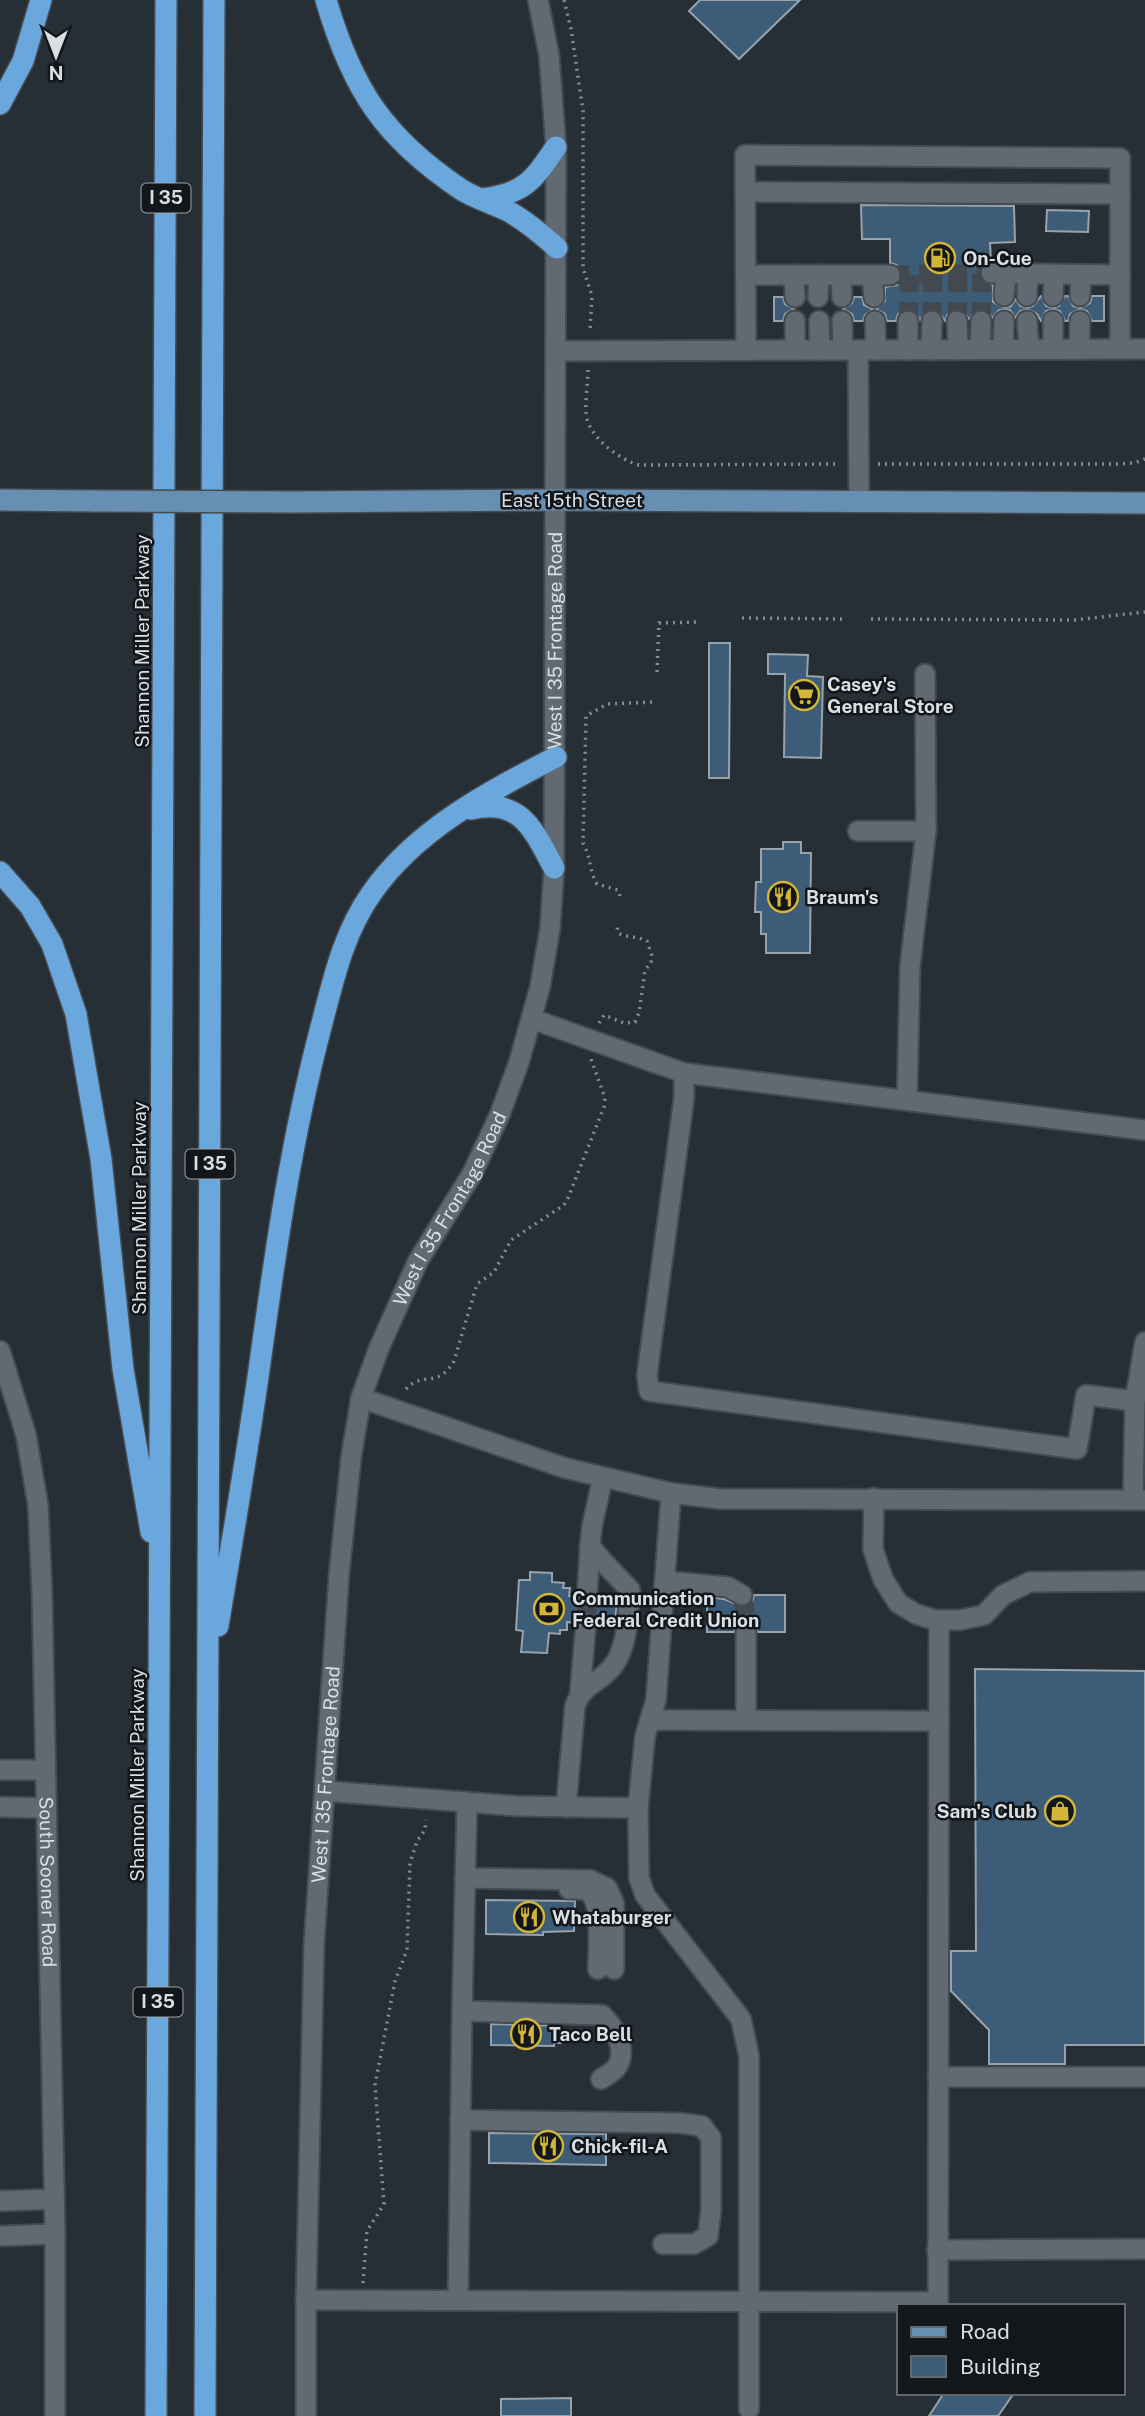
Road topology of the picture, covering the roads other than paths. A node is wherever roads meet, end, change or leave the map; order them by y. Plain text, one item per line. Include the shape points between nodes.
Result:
1 (41, 0) edge
2 (166, 0) edge
3 (214, 0) edge
4 (326, 0) edge
5 (538, 0) edge
6 (0, 104) edge
7 (555, 147) junction
8 (746, 192) junction
9 (1120, 194) junction
10 (481, 199) junction
11 (557, 248) junction
12 (1028, 274) junction
13 (746, 275) junction
14 (794, 275) junction
15 (819, 275) junction
16 (841, 275) junction
17 (1054, 275) junction
18 (1081, 275) junction
19 (1120, 275) junction
20 (1004, 296) dead end
21 (1027, 296) dead end
22 (1052, 296) dead end
23 (1080, 296) dead end
24 (795, 297) dead end
25 (818, 297) dead end
26 (842, 297) dead end
27 (874, 297) dead end
28 (795, 321) dead end
29 (819, 321) dead end
30 (842, 321) dead end
31 (875, 321) dead end
32 (908, 321) tunnel mouth
33 (932, 321) tunnel mouth
34 (957, 321) tunnel mouth
35 (981, 321) tunnel mouth
36 (1004, 321) tunnel mouth
37 (1027, 321) dead end
38 (1053, 321) dead end
39 (1080, 321) dead end
40 (1120, 348) junction
41 (908, 349) junction
42 (931, 349) junction
43 (958, 349) junction
44 (980, 349) junction
45 (1003, 349) junction
46 (1029, 349) junction
47 (1053, 349) junction
48 (1079, 349) junction
49 (1145, 349) edge
50 (746, 350) junction
51 (795, 350) junction
52 (820, 350) junction
53 (859, 350) junction
54 (556, 351) junction
55 (555, 499) junction
56 (0, 500) edge
57 (859, 502) junction
58 (1145, 503) edge
59 (925, 674) dead end
60 (555, 757) junction
61 (459, 812) junction
62 (858, 831) dead end
63 (926, 831) junction
64 (554, 868) junction
65 (0, 872) edge
66 (532, 1018) junction
67 (684, 1073) junction
68 (907, 1100) junction
69 (1145, 1130) edge
70 (1145, 1342) edge
71 (0, 1351) edge
72 (361, 1398) junction
73 (1135, 1401) junction
74 (603, 1477) junction
75 (671, 1493) junction
76 (874, 1499) junction
77 (1139, 1500) edge
78 (590, 1546) junction
79 (665, 1581) junction
80 (1145, 1581) edge
81 (160, 1589) junction
82 (742, 1595) dead end
83 (587, 1597) tunnel mouth
84 (939, 1619) junction
85 (586, 1623) tunnel mouth
86 (746, 1632) tunnel mouth
87 (580, 1692) junction
88 (207, 1693) junction
89 (650, 1720) junction
90 (746, 1720) junction
91 (939, 1721) junction
92 (0, 1770) edge
93 (45, 1770) junction
94 (325, 1791) junction
95 (467, 1802) junction
96 (0, 1807) edge
97 (566, 1807) junction
98 (46, 1808) junction
99 (638, 1808) junction
100 (465, 1884) junction
101 (606, 1969) dead end
102 (461, 2011) junction
103 (938, 2077) junction
104 (1145, 2077) edge
105 (601, 2079) dead end
106 (460, 2120) junction
107 (54, 2199) junction
108 (0, 2201) edge
109 (55, 2234) junction
110 (0, 2236) edge
111 (663, 2244) dead end
112 (1145, 2249) edge
113 (937, 2250) junction
114 (306, 2300) junction
115 (458, 2300) junction
116 (748, 2300) junction
117 (748, 2409) dead end
118 (55, 2416) edge
119 (156, 2416) edge
120 (205, 2416) edge
121 (306, 2416) edge

1 - 6 highway via 23,61
2 - 81 highway, Shannon Miller Parkway / I 35
3 - 88 highway, I 35
4 - 10 highway via 347,63 377,115 417,157
5 - 7 street, West I 35 Frontage Road via 548,55
7 - 10 highway via 536,176 520,189 503,197
7 - 11 street, West I 35 Frontage Road
8 - 9 street
8 - 9 street via 745,155 759,155 1120,158
8 - 13 street
9 - 19 street
10 - 11 highway via 508,211
11 - 54 street, West I 35 Frontage Road
12 - 17 street
12 - 20 street via 998,273
12 - 21 street
13 - 14 street
13 - 50 street
14 - 15 street
14 - 24 street
15 - 16 street
15 - 25 street
16 - 26 street
16 - 27 street via 881,275
17 - 18 street
17 - 22 street
18 - 19 street
18 - 23 street
19 - 40 street
28 - 51 street
29 - 52 street
30 - 53 street
31 - 53 street
32 - 41 street
33 - 42 street
34 - 43 street
35 - 44 street
36 - 45 street
37 - 46 street
38 - 47 street
39 - 48 street
40 - 48 street
40 - 49 street
41 - 42 street
41 - 53 street
42 - 43 street
43 - 44 street
44 - 45 street
45 - 46 street
46 - 47 street
47 - 48 street
50 - 51 street
50 - 54 street
51 - 52 street
52 - 53 street
53 - 57 street
54 - 55 street, West I 35 Frontage Road
55 - 56 main road, East 15th Street, bridge
55 - 57 main road, East 15th Street
55 - 60 street, West I 35 Frontage Road
57 - 58 main road, East 15th Street
59 - 63 street
60 - 61 highway
60 - 64 street, West I 35 Frontage Road
61 - 64 highway via 501,806 521,816
61 - 88 highway via 427,834 371,893 351,927 335,973 304,1090 281,1211
62 - 63 street
63 - 68 street via 910,966
64 - 66 street, West I 35 Frontage Road via 550,929
65 - 81 highway via 30,906 52,944 76,1014 101,1159 123,1369
66 - 67 street
66 - 72 street, West I 35 Frontage Road via 500,1114 472,1174 418,1261
67 - 68 street
67 - 73 street via 647,1376 649,1391 1077,1449 1086,1395
68 - 69 street
70 - 73 street
71 - 93 street, South Sooner Road via 26,1435 38,1505
72 - 74 street
72 - 94 street, West I 35 Frontage Road via 343,1518
73 - 77 street
74 - 75 street
74 - 78 street
75 - 76 street via 721,1499
75 - 79 street
76 - 77 street
76 - 84 street via 873,1549 883,1579 898,1603 916,1614
78 - 83 street
78 - 87 street via 630,1590 624,1638 615,1665
79 - 82 street via 728,1587
79 - 89 street via 656,1700
80 - 84 street via 1030,1582 1003,1595 984,1615
81 - 119 highway, Shannon Miller Parkway / I 35
84 - 91 street
85 - 87 street
86 - 90 street
87 - 97 street
88 - 120 highway, I 35
89 - 90 street
89 - 99 street
90 - 91 street
91 - 103 street
92 - 93 street
93 - 98 street, South Sooner Road
94 - 95 street
94 - 114 street, West I 35 Frontage Road via 314,1944
95 - 97 street
95 - 100 street
96 - 98 street
97 - 99 street
98 - 107 street, South Sooner Road
99 - 116 street via 639,1878 645,1895 740,2020 749,2056
100 - 101 street via 590,1893 597,1906
100 - 102 street
102 - 105 street via 602,2015 614,2027 620,2060 615,2070
102 - 106 street
103 - 104 street
103 - 113 street
106 - 111 street via 702,2126 711,2138 708,2236 694,2244
106 - 115 street
107 - 108 street
107 - 109 street, South Sooner Road
109 - 110 street
109 - 118 street, South Sooner Road
112 - 113 street
113 - 116 street via 938,2302
114 - 115 street
114 - 121 street, West I 35 Frontage Road
115 - 116 street
116 - 117 street

